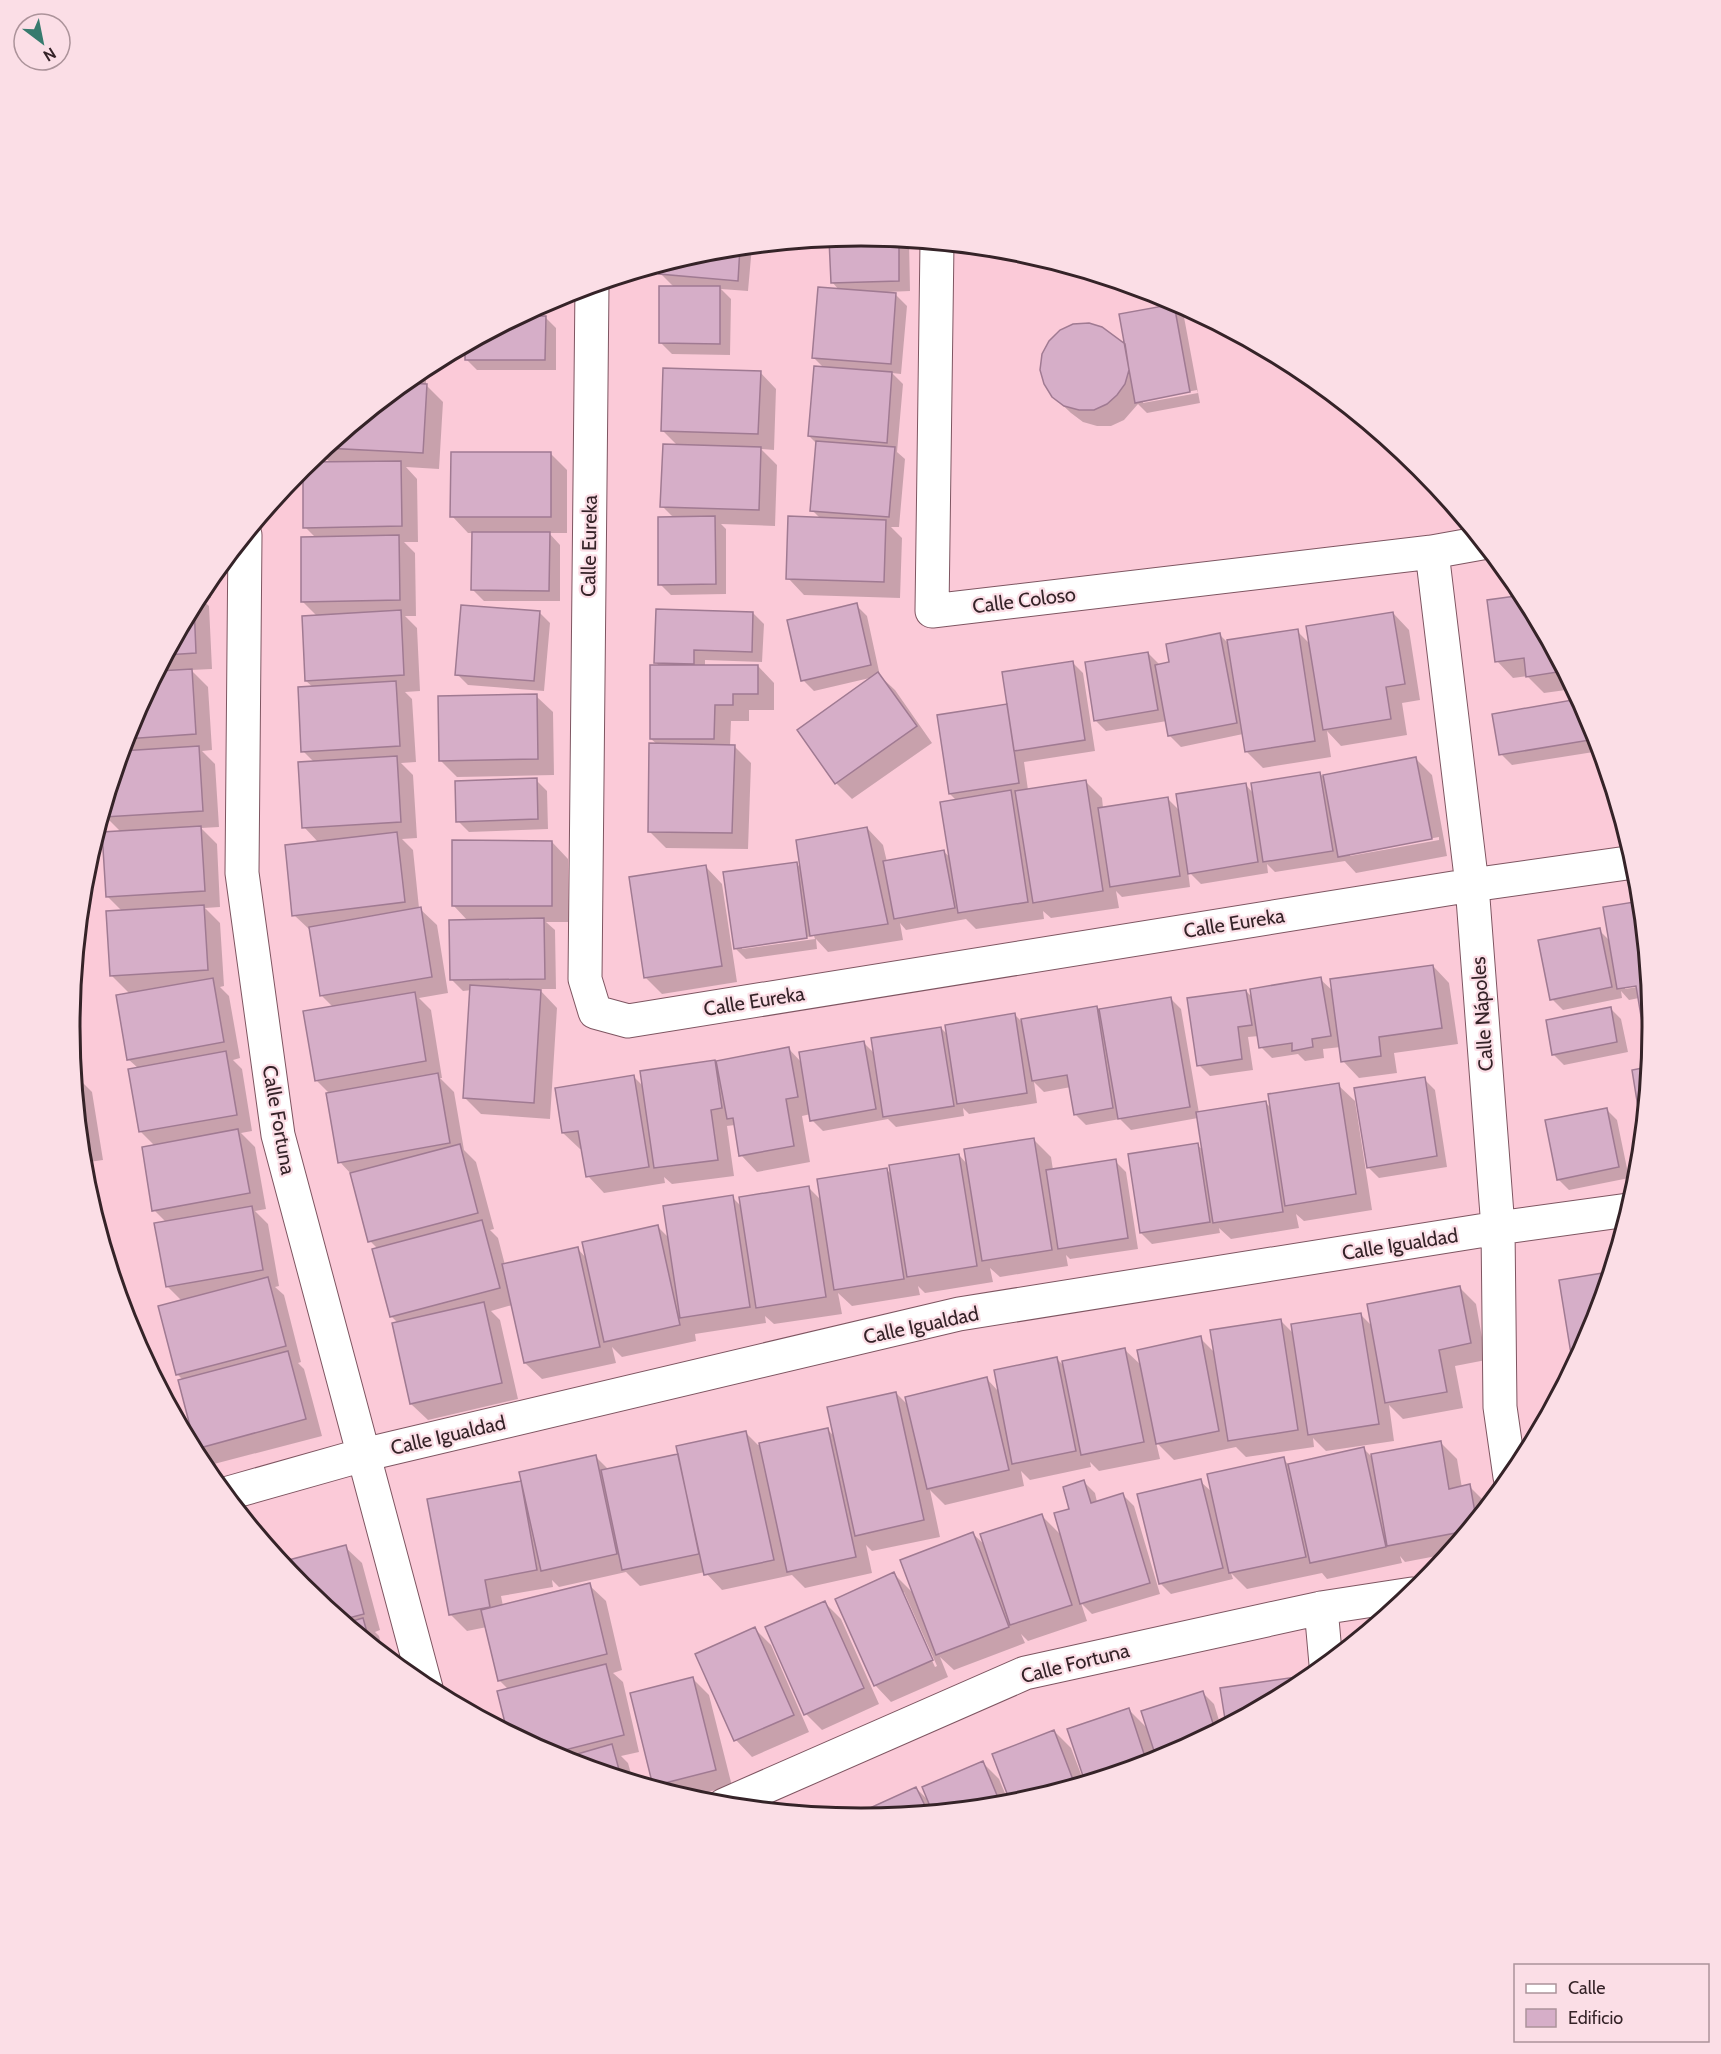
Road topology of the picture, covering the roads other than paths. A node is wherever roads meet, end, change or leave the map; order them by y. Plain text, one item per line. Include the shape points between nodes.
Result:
1 (937, 250) edge
2 (592, 294) edge
3 (1474, 544) edge
4 (245, 547) edge
5 (1432, 552) junction
6 (1623, 863) edge
7 (1472, 885) junction
8 (1619, 1211) edge
9 (1498, 1228) junction
10 (363, 1455) junction
11 (1508, 1464) edge
12 (233, 1492) edge
13 (1394, 1597) edge
14 (1321, 1608) junction
15 (1325, 1654) edge
16 (422, 1672) edge
17 (740, 1798) edge

1 - 5 street, Calle Coloso via 932,611
2 - 7 street, Calle Eureka via 585,979 595,1012 628,1021
3 - 5 street, Calle Coloso
4 - 10 street, Calle Fortuna via 243,873 278,1135
5 - 7 street, Calle Nápoles
6 - 7 street, Calle Eureka
7 - 9 street, Calle Nápoles
8 - 9 street, Calle Igualdad
9 - 10 street, Calle Igualdad via 959,1314
9 - 11 street, Calle Nápoles via 1500,1407
10 - 12 street, Calle Igualdad
10 - 16 street, Calle Fortuna
13 - 14 street, Calle Fortuna
14 - 15 street
14 - 17 street, Calle Fortuna via 1025,1672

